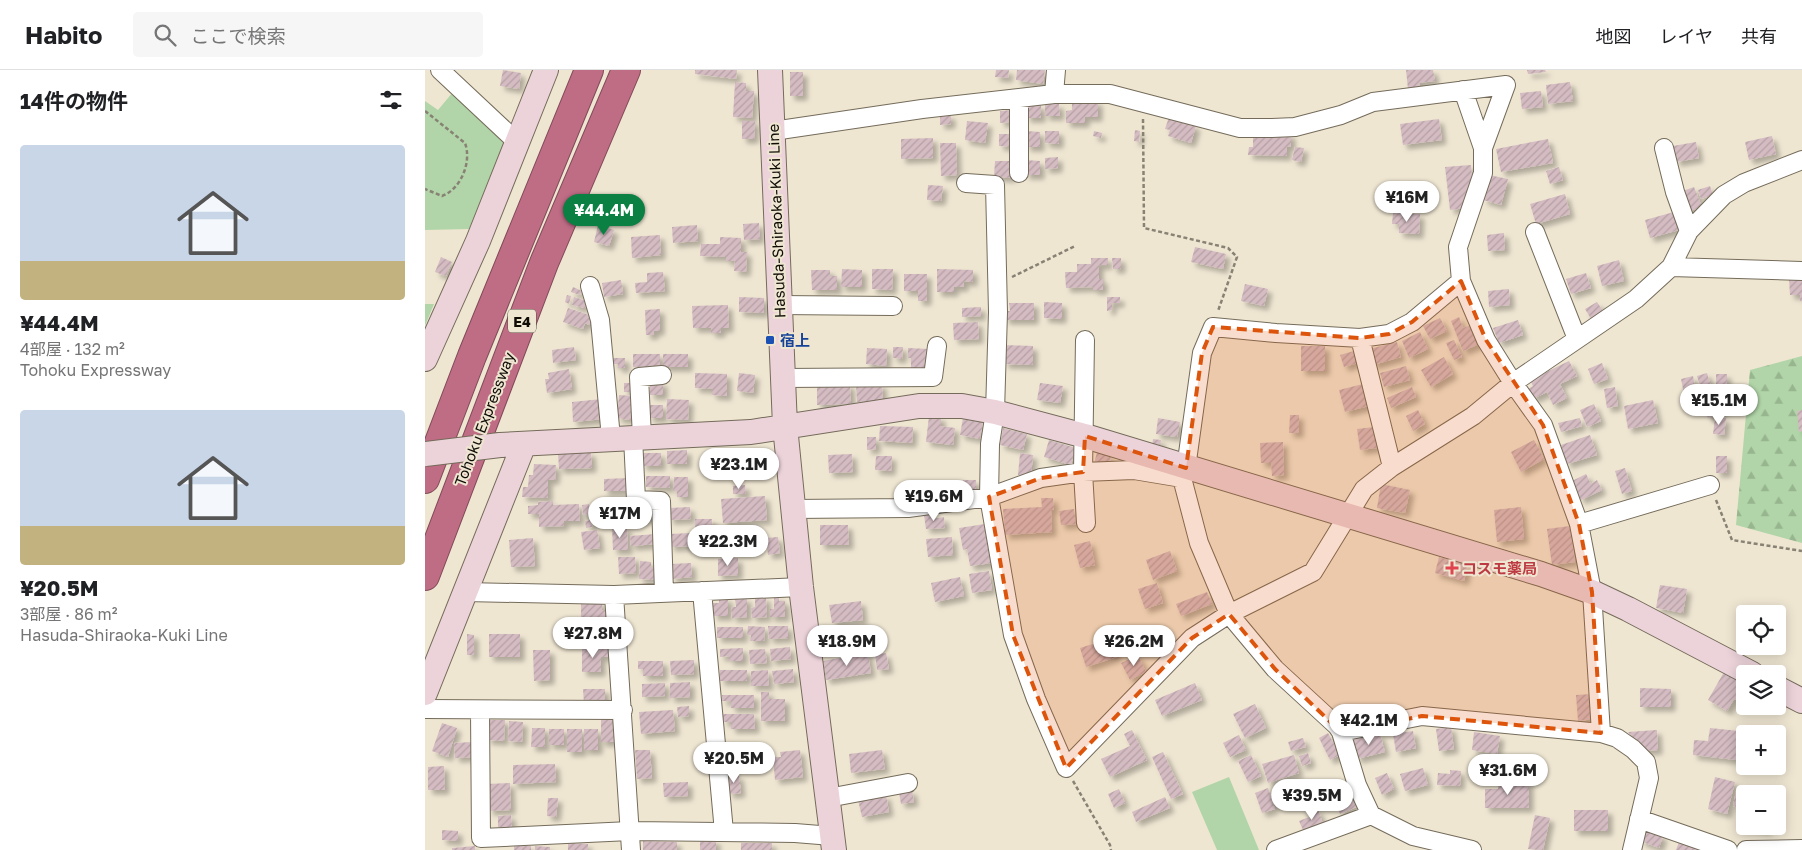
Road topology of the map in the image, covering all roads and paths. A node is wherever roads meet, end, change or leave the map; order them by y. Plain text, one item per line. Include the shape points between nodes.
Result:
1 (440, 70) edge
2 (546, 70) edge
3 (589, 70) edge
4 (626, 70) edge
5 (770, 70) edge
6 (1056, 70) edge
7 (1463, 90) junction
8 (1054, 94) junction
9 (1019, 98) junction
10 (1144, 103) junction
11 (425, 111) edge
12 (773, 131) junction
13 (517, 142) junction
14 (1483, 148) junction
15 (1664, 148) dead end
16 (1802, 160) edge
17 (1019, 173) dead end
18 (966, 183) dead end
19 (425, 189) edge
20 (1689, 231) junction
21 (1535, 232) dead end
22 (1075, 246) dead end
23 (1671, 267) junction
24 (1802, 270) edge
25 (1461, 281) junction
26 (998, 285) junction
27 (590, 286) dead end
28 (779, 304) junction
29 (893, 306) dead end
30 (1213, 327) junction
31 (1360, 338) junction
32 (1577, 339) junction
33 (1085, 340) dead end
34 (937, 346) dead end
35 (425, 359) edge
36 (662, 375) dead end
37 (783, 378) junction
38 (1513, 383) junction
39 (995, 412) junction
40 (785, 426) junction
41 (1085, 436) junction
42 (629, 438) junction
43 (524, 444) junction
44 (425, 454) edge
45 (1392, 467) junction
46 (1083, 472) junction
47 (1184, 473) junction
48 (425, 478) edge
49 (1710, 484) joint
50 (989, 497) junction
51 (792, 509) junction
52 (1347, 517) junction
53 (1086, 523) dead end
54 (1579, 524) junction
55 (1802, 551) edge
56 (425, 576) edge
57 (801, 587) junction
58 (702, 591) junction
59 (465, 592) junction
60 (664, 592) junction
61 (1592, 592) junction
62 (614, 595) junction
63 (1229, 614) junction
64 (1736, 665) edge
65 (425, 693) edge
66 (1786, 693) edge
67 (1802, 701) edge
68 (425, 710) edge
69 (480, 710) junction
70 (623, 710) junction
71 (1341, 732) junction
72 (1601, 733) junction
73 (1066, 768) junction
74 (908, 783) dead end
75 (828, 798) junction
76 (1371, 815) junction
77 (1639, 819) junction
78 (630, 831) junction
79 (724, 832) junction
80 (833, 843) edge
81 (1802, 849) edge
82 (631, 850) edge
83 (1111, 850) edge
84 (1276, 850) edge
85 (1472, 850) edge
86 (1632, 850) edge
87 (1728, 850) edge
88 (1746, 850) edge

1 - 13 street
2 - 13 street
3 - 48 highway, E4
4 - 56 highway, Tohoku Expressway / E4 via 541,273
5 - 12 street, Hasuda-Shiraoka-Kuki Line
6 - 8 street
7 - 10 street via 1373,102 1341,115 1272,128 1240,128
7 - 14 street
7 - 14 street via 1506,85
8 - 9 street
8 - 10 street via 1110,94
9 - 12 street
9 - 17 street
10 - 30 path via 1144,228 1228,248 1237,257
11 - 19 path via 465,143 468,150 467,167 447,194 442,196
12 - 28 street, Hasuda-Shiraoka-Kuki Line
13 - 35 street via 478,242
14 - 25 street via 1483,173 1458,247
15 - 20 street
16 - 20 street via 1744,182 1724,195
18 - 26 street via 995,185
20 - 23 street
21 - 32 street
22 - 26 path
23 - 24 street
23 - 32 street via 1636,299
25 - 31 street via 1412,322 1389,334
25 - 38 street via 1486,340
26 - 39 street
27 - 42 street
28 - 29 street
28 - 37 street, Hasuda-Shiraoka-Kuki Line
30 - 31 street
30 - 47 street via 1202,352
31 - 45 street
32 - 38 street
33 - 41 street
34 - 37 street via 933,377
36 - 42 street via 639,376
37 - 40 street, Hasuda-Shiraoka-Kuki Line
38 - 45 street via 1473,416
38 - 54 street via 1543,425
39 - 40 street via 962,406 919,406
39 - 41 street
39 - 50 street via 990,444
40 - 42 street via 751,432
40 - 51 street, Hasuda-Shiraoka-Kuki Line
41 - 46 street
41 - 47 street
42 - 43 street
42 - 60 street via 636,500 661,501
43 - 44 street, bridge
43 - 59 street
45 - 52 street via 1364,489
46 - 47 street via 1134,470
46 - 50 street via 1041,478
46 - 53 street
47 - 52 street
47 - 63 street via 1199,543
49 - 54 street
49 - 55 path via 1732,540
50 - 51 street via 908,508
50 - 73 street via 1013,635
51 - 57 street, Hasuda-Shiraoka-Kuki Line
52 - 61 street
52 - 63 street via 1313,572
54 - 61 street
57 - 58 street
57 - 75 street, Hasuda-Shiraoka-Kuki Line
58 - 60 street
58 - 79 street
59 - 62 street
59 - 65 street
60 - 62 street
61 - 64 street
61 - 72 street
62 - 70 street
63 - 71 street via 1275,669
63 - 73 street via 1192,638
66 - 67 street
68 - 69 street
69 - 70 street
69 - 78 street via 481,838
70 - 78 street
71 - 72 street via 1422,716
71 - 76 street via 1357,785
72 - 77 street via 1617,738 1646,762 1649,778
73 - 83 path
74 - 75 street
75 - 80 street, Hasuda-Shiraoka-Kuki Line
76 - 84 street
76 - 85 street via 1413,836
77 - 86 street
77 - 87 street
78 - 79 street
78 - 82 street
79 - 80 street via 795,833
81 - 88 street

